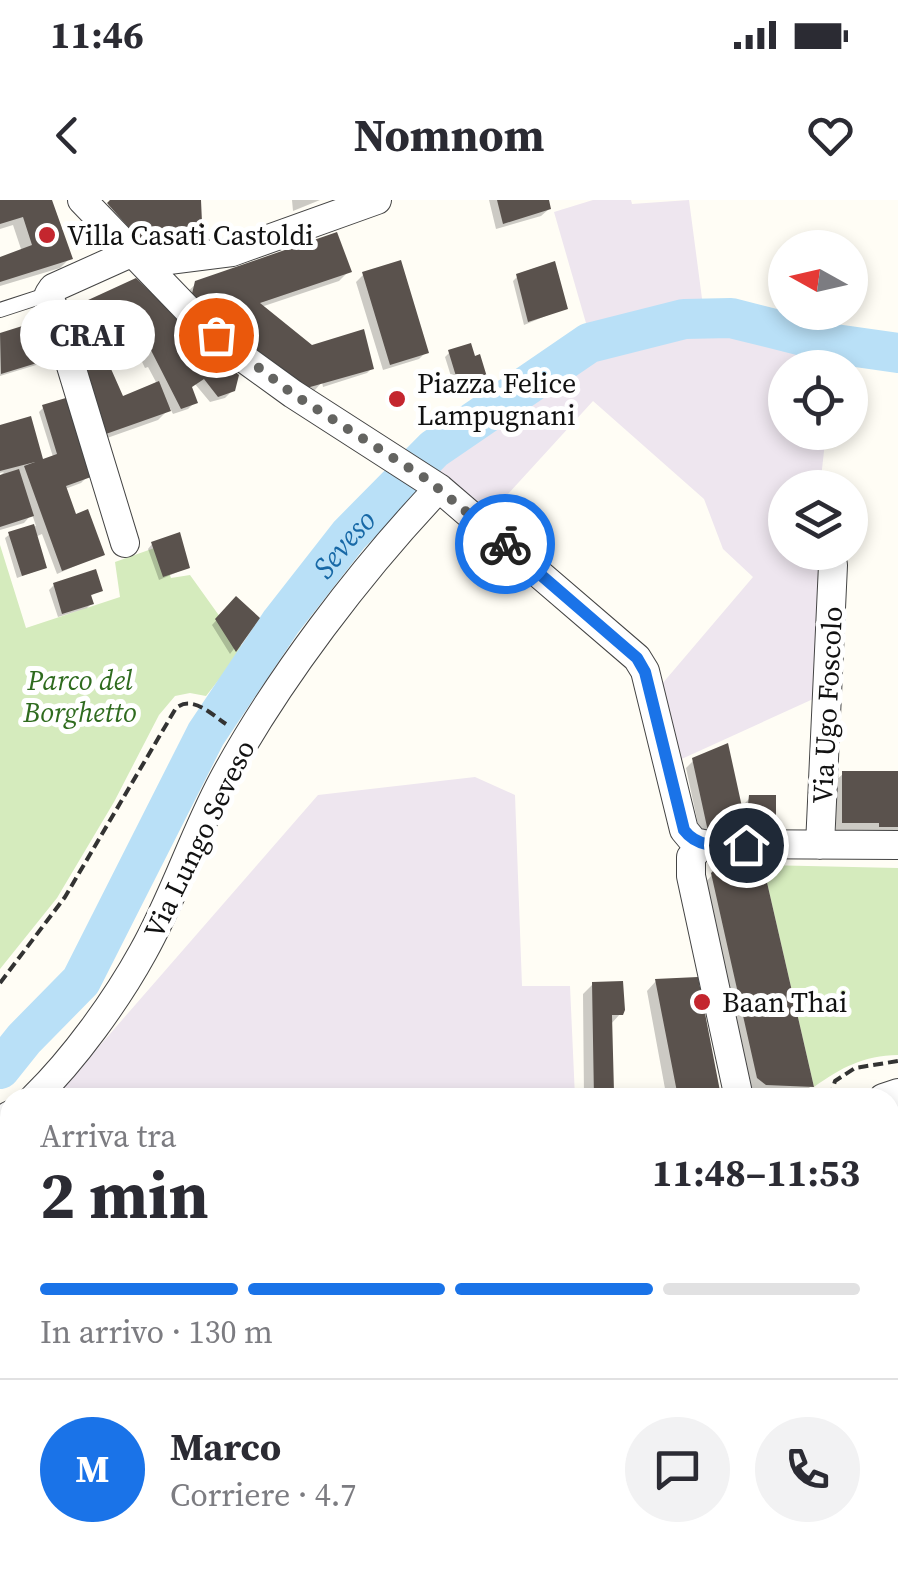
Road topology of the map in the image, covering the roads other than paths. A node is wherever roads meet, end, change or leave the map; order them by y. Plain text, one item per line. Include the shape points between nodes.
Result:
1 (82, 200) edge
2 (377, 200) edge
3 (139, 258) junction
4 (51, 291) junction
5 (0, 310) edge
6 (434, 484) junction
7 (125, 543) dead end
8 (833, 570) edge
9 (702, 844) junction
10 (820, 845) junction
11 (898, 845) edge
12 (42, 1088) edge
13 (738, 1088) edge

1 - 3 street
2 - 3 street via 232,252
3 - 4 street
3 - 6 street via 239,355
4 - 5 lane
4 - 7 street
6 - 9 street via 637,658 684,830
6 - 12 street, Via Lungo Seveso via 243,744 124,986
8 - 10 street, Via Ugo Foscolo
9 - 10 street
9 - 13 street via 691,857 690,876
10 - 11 street

